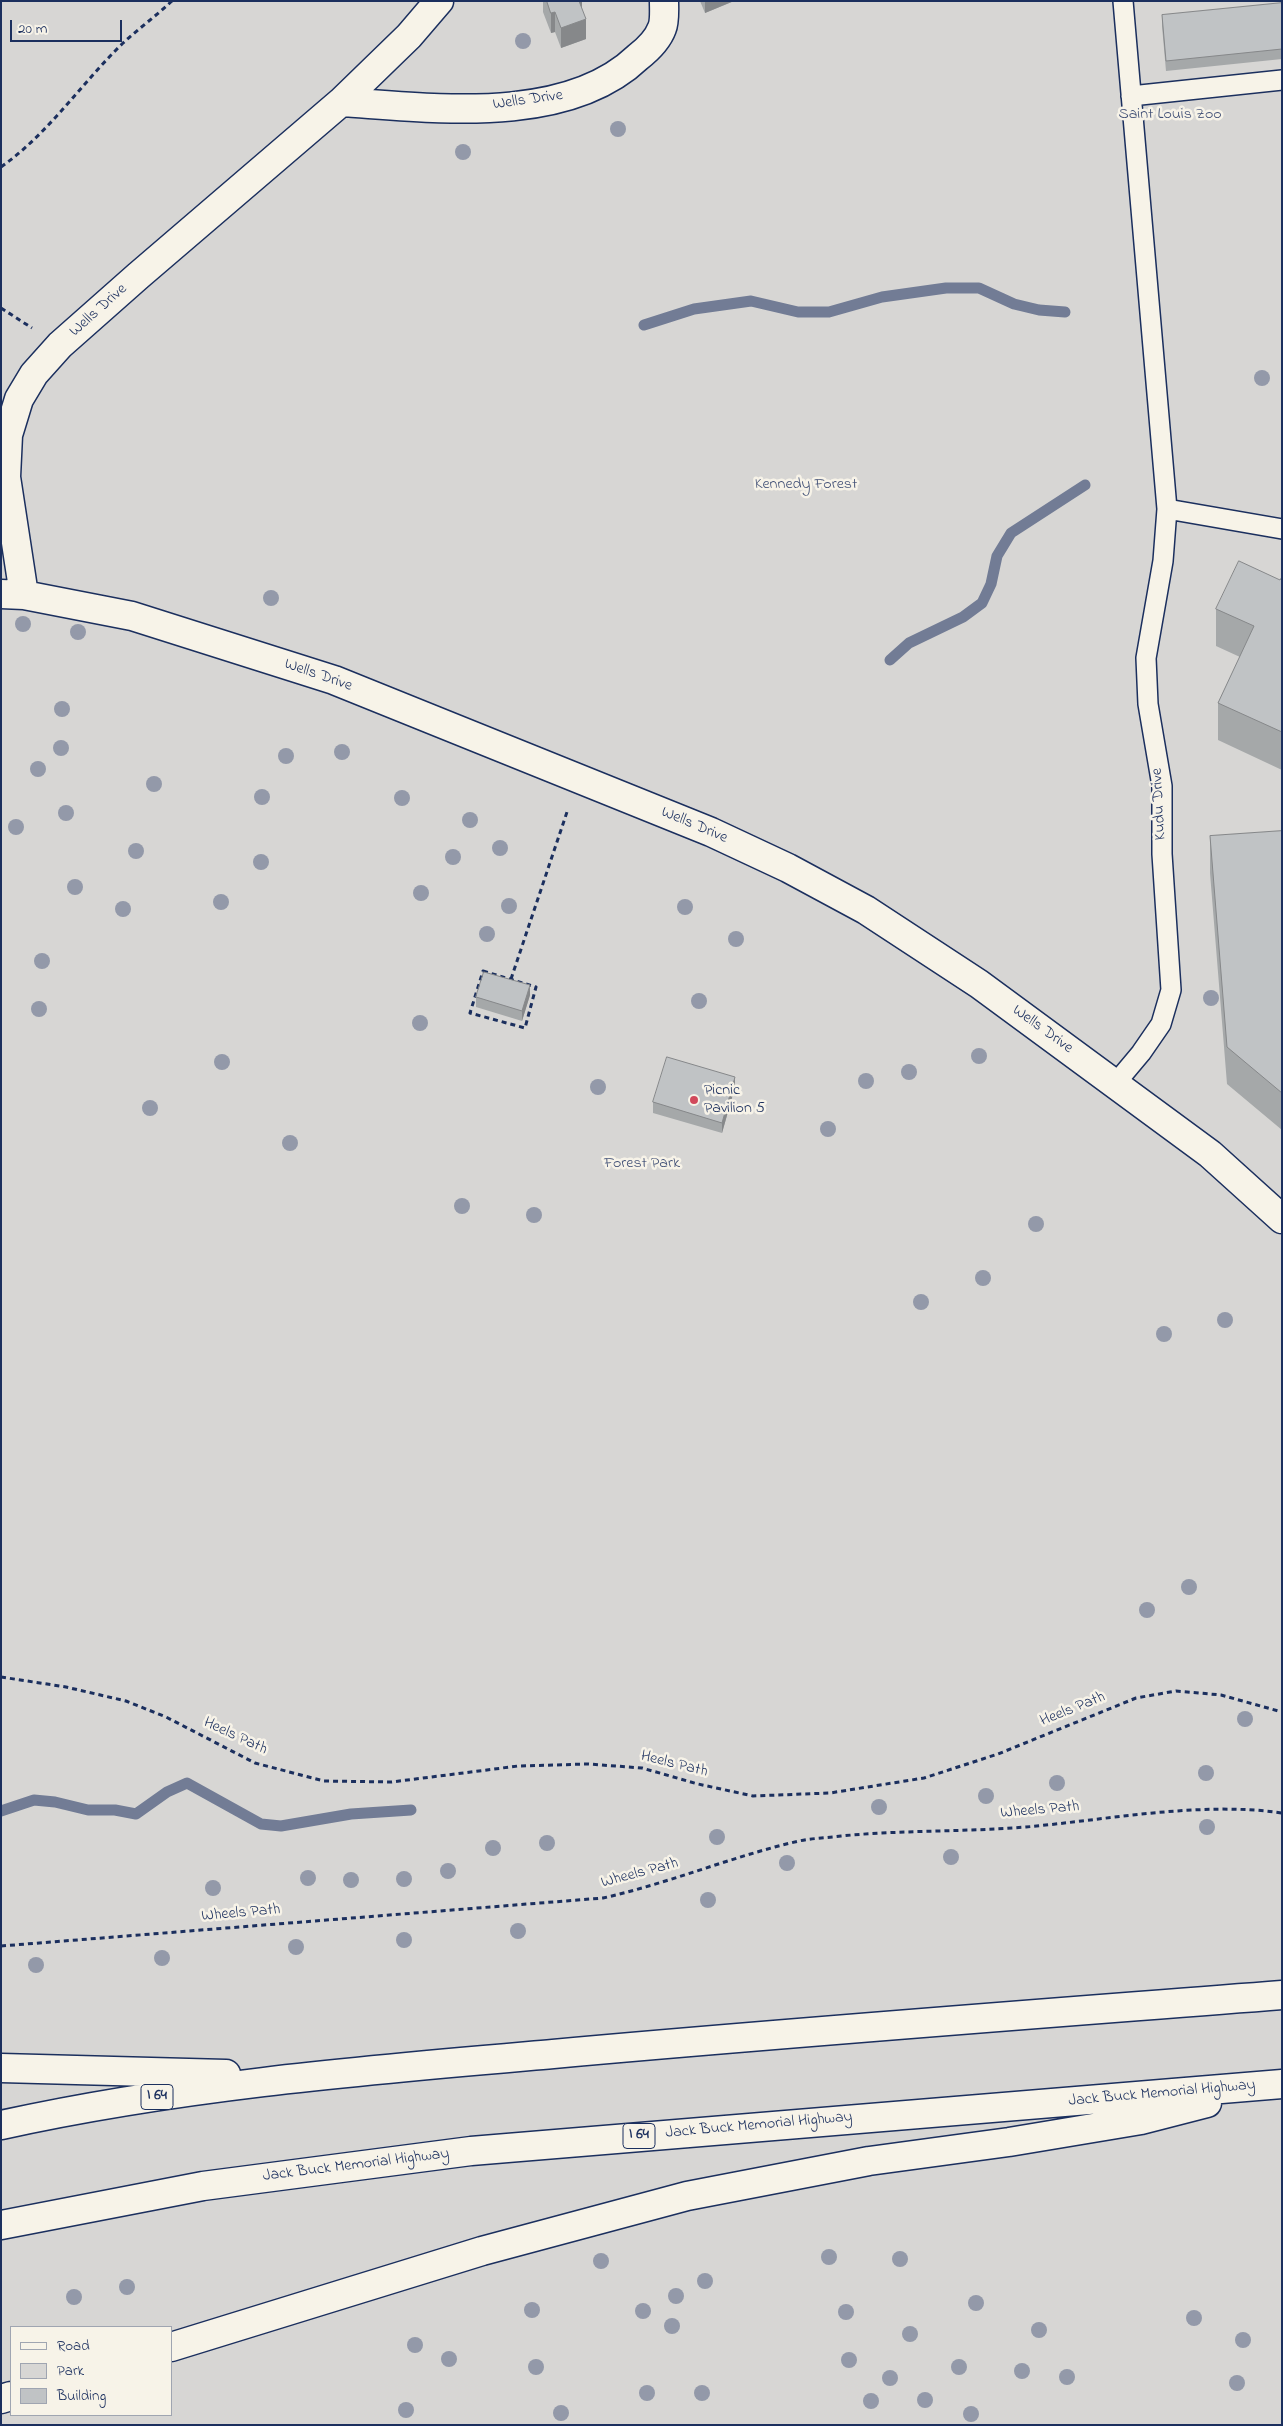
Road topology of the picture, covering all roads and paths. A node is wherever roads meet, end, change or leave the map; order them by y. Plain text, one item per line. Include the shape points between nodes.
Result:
1 (172, 1) edge
2 (439, 1) edge
3 (664, 1) edge
4 (1123, 1) edge
5 (1282, 80) edge
6 (1131, 96) junction
7 (341, 102) junction
8 (1, 167) edge
9 (1167, 509) junction
10 (1282, 529) edge
11 (13, 595) edge
12 (565, 817) dead end
13 (511, 980) junction
14 (1115, 1084) junction
15 (1282, 1219) edge
16 (1, 1677) edge
17 (1282, 1712) edge
18 (1282, 1813) edge
19 (1, 1946) edge
20 (1282, 1995) edge
21 (1, 2068) edge
22 (315, 2076) junction
23 (1281, 2084) edge
24 (1, 2125) edge
25 (1, 2225) edge
26 (172, 2347) edge

1 - 8 path via 122,44 17,156
2 - 7 main road, Wells Drive via 409,36
3 - 7 main road, Wells Drive via 662,28 643,53 625,70 579,93 504,107 423,108
4 - 6 lane, Kudu Drive
5 - 6 lane
6 - 9 lane, Kudu Drive
7 - 11 main road, Wells Drive via 60,345 34,374 19,400 8,436 6,476
9 - 10 lane
9 - 14 lane, Kudu Drive via 1163,561 1146,658 1148,704 1162,786 1162,854 1171,990 1160,1024
11 - 14 main road, Wells Drive via 132,616 334,680 711,832 866,910 979,984
12 - 13 path
13 - 13 path via 536,987 525,1028 470,1014 483,971
14 - 15 main road, Wells Drive via 1210,1154
16 - 17 path, Heels Path via 126,1701 166,1717 255,1764 324,1781 392,1782 518,1766 588,1764 642,1768 753,1796 830,1793 924,1778 998,1754 1136,1698 1176,1691 1221,1695
18 - 19 path, Wheels Path via 1233,1810 1122,1816 1024,1827 882,1832 801,1841 603,1898
20 - 22 main road, I 64 via 726,2039
21 - 22 main road
22 - 24 main road, I 64 via 45,2115
23 - 25 main road, Jack Buck Memorial Highway / I 64 via 471,2151 203,2186
23 - 26 main road via 1141,2120 869,2161 687,2196 482,2251

